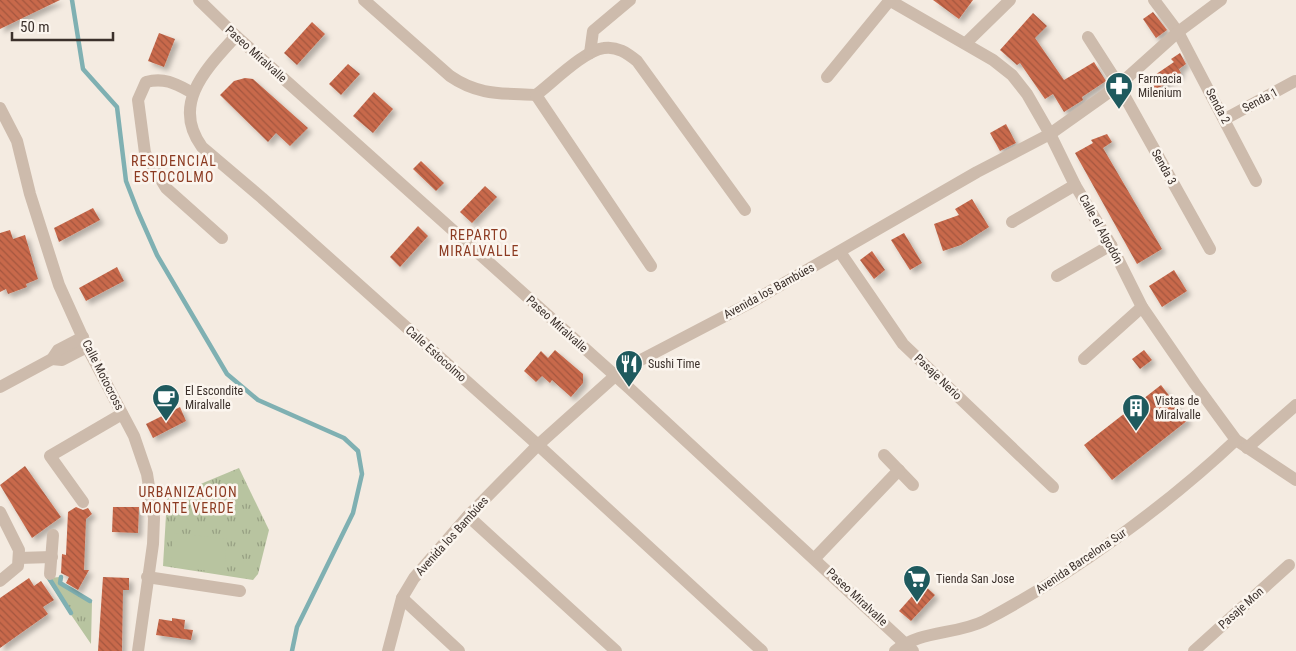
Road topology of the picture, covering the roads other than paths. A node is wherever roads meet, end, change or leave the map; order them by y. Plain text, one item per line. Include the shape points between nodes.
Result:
1 (199, 0) edge
2 (364, 0) edge
3 (630, 0) edge
4 (1010, 0) edge
5 (1154, 0) edge
6 (1222, 0) edge
7 (895, 1) edge
8 (1178, 32) junction
9 (236, 36) junction
10 (1088, 37) dead end
11 (966, 43) junction
12 (590, 53) junction
13 (827, 77) dead end
14 (1295, 81) edge
15 (1119, 85) junction
16 (193, 93) junction
17 (536, 95) junction
18 (0, 108) edge
19 (1225, 119) junction
20 (1050, 134) junction
21 (1256, 181) dead end
22 (1076, 184) junction
23 (745, 210) dead end
24 (1012, 222) dead end
25 (222, 238) dead end
26 (1111, 244) junction
27 (1210, 249) dead end
28 (840, 252) junction
29 (651, 266) dead end
30 (1057, 276) dead end
31 (1142, 307) junction
32 (85, 342) junction
33 (1084, 358) dead end
34 (615, 376) junction
35 (0, 387) edge
36 (1296, 405) edge
37 (122, 414) junction
38 (1236, 440) junction
39 (538, 445) junction
40 (1247, 448) junction
41 (884, 454) dead end
42 (899, 470) junction
43 (1296, 480) edge
44 (913, 485) dead end
45 (1053, 487) dead end
46 (83, 502) dead end
47 (0, 512) edge
48 (468, 516) junction
49 (53, 535) dead end
50 (52, 557) junction
51 (19, 558) junction
52 (815, 558) junction
53 (1288, 565) dead end
54 (50, 574) dead end
55 (147, 577) junction
56 (0, 582) edge
57 (240, 591) dead end
58 (402, 598) junction
59 (909, 647) edge
60 (138, 651) edge
61 (388, 651) edge
62 (459, 651) edge
63 (616, 651) edge
64 (762, 651) edge
65 (895, 651) edge
66 (1194, 651) edge

1 - 9 street, Paseo Miralvalle
2 - 17 street via 466,87 480,92
3 - 12 street via 593,32
4 - 11 street
5 - 8 street, Senda 2
6 - 8 street, Avenida los Bambúes
7 - 11 street, Calle el Algodón
7 - 13 street
8 - 15 street, Avenida los Bambúes
8 - 19 street, Senda 2
9 - 16 street, Calle Estocolmo via 204,72
9 - 34 street, Paseo Miralvalle
10 - 15 street, Senda 3
11 - 20 street, Calle el Algodón via 1012,75
12 - 17 street
12 - 23 street via 604,48 616,49 636,61
14 - 19 street, Senda 1
15 - 20 street, Avenida los Bambúes
15 - 27 street, Senda 3
16 - 25 street via 171,81 158,79 146,82 138,100 145,153 166,188
16 - 39 street, Calle Estocolmo via 191,123 196,139 207,152
17 - 29 street
18 - 32 street, Calle Motocross via 17,141 52,264
19 - 21 street, Senda 2
20 - 22 street, Calle el Algodón
20 - 28 street, Avenida los Bambúes via 977,172
22 - 24 street
22 - 26 street, Calle el Algodón
26 - 30 street
26 - 31 street, Calle el Algodón
28 - 34 street, Avenida los Bambúes
28 - 45 street, Pasaje Nerio via 903,344
31 - 33 street
31 - 38 street, Calle el Algodón
32 - 35 street via 58,350 52,359
32 - 37 street, Calle Motocross
34 - 39 street, Avenida los Bambúes
34 - 52 street, Paseo Miralvalle
36 - 40 street
37 - 46 street via 50,456
37 - 55 street, Calle Motocross via 142,454 152,501 153,544
38 - 40 street, Calle el Algodón
38 - 59 street, Avenida Barcelona Sur via 1137,522 1046,586 981,622
39 - 48 street, Avenida los Bambúes
39 - 64 street, Calle Estocolmo
40 - 43 street, Calle el Algodón
41 - 42 street
42 - 44 street
42 - 52 street
47 - 51 street via 16,542
48 - 58 street, Avenida los Bambúes via 414,578
48 - 63 street
49 - 50 street
50 - 51 street
50 - 54 street
51 - 56 street via 18,566
52 - 59 street, Paseo Miralvalle
53 - 66 street, Pasaje Mon
55 - 57 street
55 - 60 street, Calle Motocross
58 - 61 street, Avenida los Bambúes
58 - 62 street
59 - 65 street

